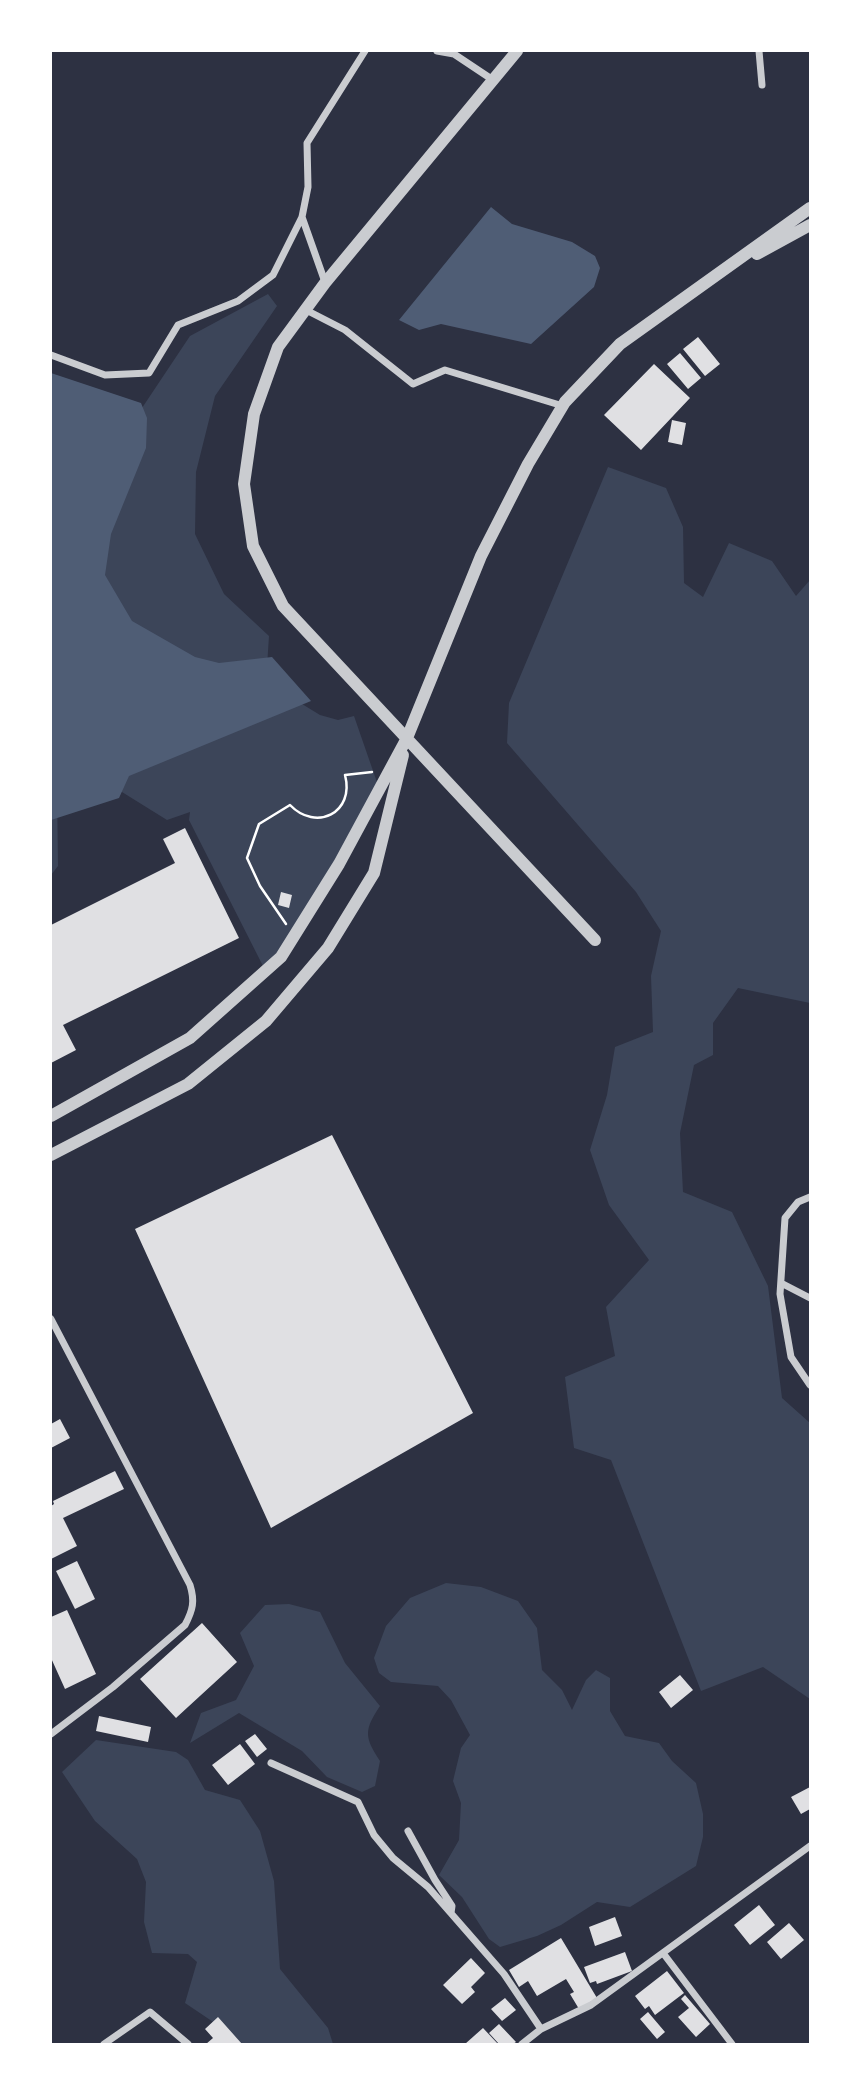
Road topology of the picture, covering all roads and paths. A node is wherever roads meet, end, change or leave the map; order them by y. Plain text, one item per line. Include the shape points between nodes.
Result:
1 (365, 51) edge
2 (437, 51) edge
3 (517, 51) edge
4 (759, 51) edge
5 (494, 80) junction
6 (762, 85) dead end
7 (810, 208) edge
8 (302, 217) junction
9 (810, 225) edge
10 (729, 268) junction
11 (325, 283) junction
12 (306, 310) junction
13 (51, 355) edge
14 (563, 406) junction
15 (407, 738) junction
16 (389, 771) junction
17 (294, 936) junction
18 (595, 940) dead end
19 (51, 1116) edge
20 (51, 1155) edge
21 (810, 1197) edge
22 (781, 1283) junction
23 (810, 1297) edge
24 (51, 1319) edge
25 (810, 1385) edge
26 (51, 1734) edge
27 (271, 1763) dead end
28 (408, 1831) dead end
29 (810, 1846) edge
30 (451, 1913) junction
31 (663, 1953) junction
32 (541, 2029) junction
33 (104, 2044) edge
34 (188, 2044) edge
35 (522, 2044) edge
36 (732, 2044) edge

1 - 8 street via 307,143 308,187
2 - 5 street via 454,54
3 - 5 street
4 - 6 street
5 - 11 street
7 - 10 street
8 - 11 street
8 - 13 street via 273,275 238,301 178,325 149,373 105,375
9 - 10 street
10 - 14 street via 620,344
11 - 12 street
12 - 14 street via 345,330 413,384 445,370
12 - 15 street via 278,347 254,414 243,484 253,546 283,606
14 - 15 street via 481,556
15 - 16 street
15 - 18 street
15 - 20 street via 374,873 328,948 266,1021 188,1084
16 - 17 street
16 - 17 path via 345,775 346,797 329,817 313,818 290,805 259,824 247,858
17 - 19 street via 281,957 190,1038
21 - 22 street via 798,1202 785,1218
22 - 23 street
22 - 25 street via 791,1357
24 - 26 street via 194,1600 185,1625
27 - 30 street via 358,1802 374,1835 393,1858
28 - 30 street via 452,1906
29 - 31 street
30 - 32 street via 504,1974
31 - 32 street via 591,2005
31 - 36 street
32 - 35 street
33 - 34 street via 150,2012

